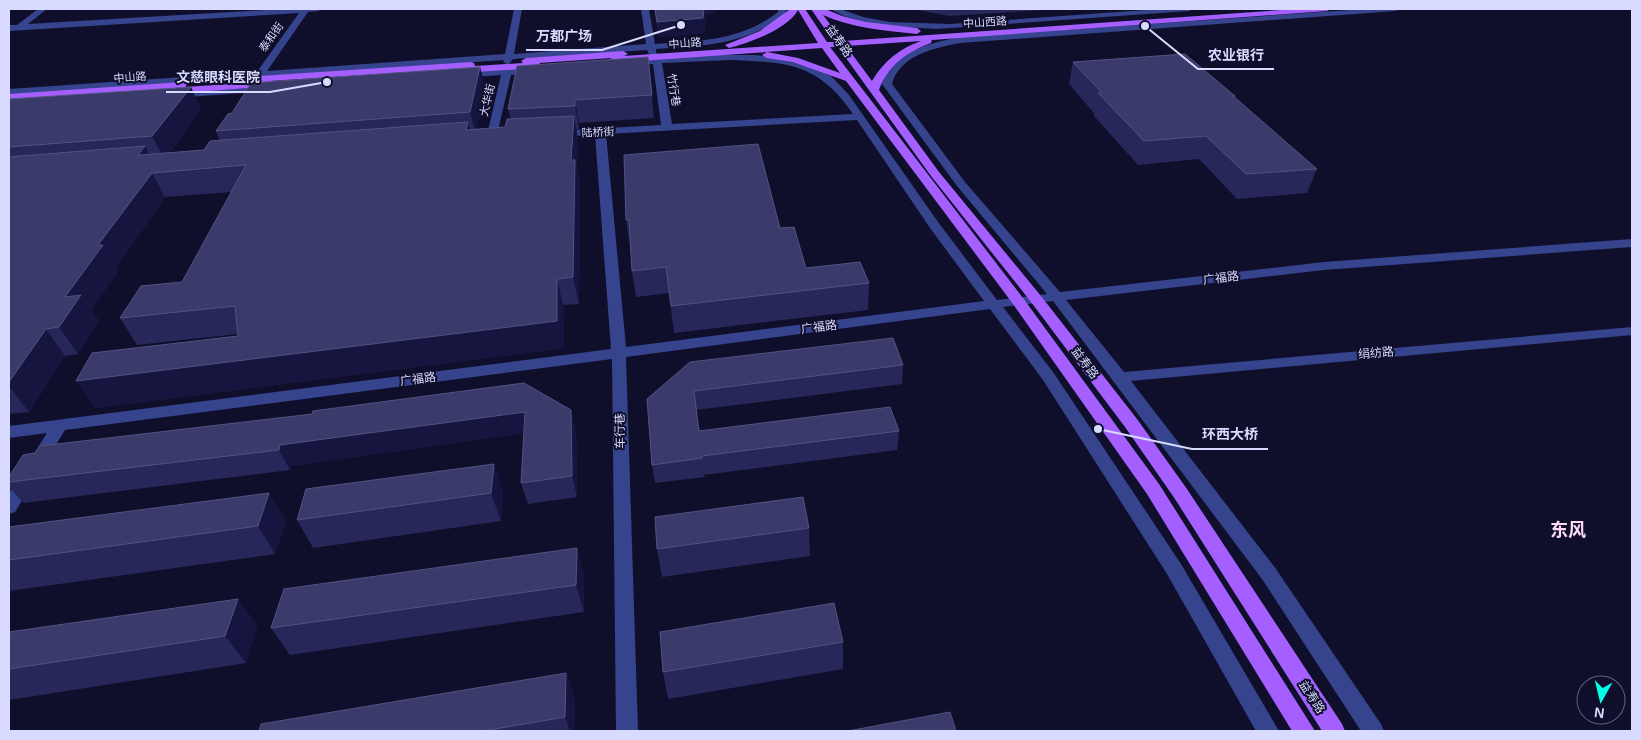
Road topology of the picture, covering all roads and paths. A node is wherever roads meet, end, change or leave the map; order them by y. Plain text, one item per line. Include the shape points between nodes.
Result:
1 (43, 9) edge
2 (306, 9) edge
3 (318, 9) edge
4 (518, 9) edge
5 (644, 9) edge
6 (782, 9) edge
7 (794, 9) edge
8 (801, 9) edge
9 (817, 9) edge
10 (834, 9) edge
11 (1190, 9) edge
12 (1249, 9) edge
13 (1327, 9) edge
14 (1396, 9) edge
15 (13, 28) edge
16 (934, 32) junction
17 (9, 35) edge
18 (944, 37) junction
19 (831, 42) junction
20 (718, 49) junction
21 (654, 54) junction
22 (508, 65) junction
23 (849, 78) junction
24 (253, 85) junction
25 (874, 89) junction
26 (9, 92) edge
27 (9, 97) edge
28 (9, 102) edge
29 (66, 103) edge
30 (859, 117) junction
31 (667, 128) junction
32 (600, 131) junction
33 (541, 135) edge
34 (491, 139) edge
35 (1632, 243) edge
36 (1057, 297) junction
37 (1036, 299) junction
38 (1018, 301) junction
39 (995, 304) junction
40 (1632, 331) edge
41 (618, 353) junction
42 (1120, 377) junction
43 (60, 426) junction
44 (9, 432) edge
45 (9, 507) edge
46 (627, 731) edge
47 (1268, 731) edge
48 (1304, 731) edge
49 (1334, 731) edge
50 (1373, 731) edge

1 - 15 street
2 - 3 street
2 - 15 street
2 - 24 street, 泰和街
4 - 22 street, 大华街
5 - 21 street, 竹行巷
6 - 21 street via 775,18 737,38
7 - 20 main road via 782,21 756,37
8 - 19 main road, 益寿路
9 - 16 main road via 898,30
9 - 19 main road, 益寿路
10 - 11 street via 905,26 942,27
12 - 16 main road, 中山西路
13 - 18 main road, 中山西路
14 - 36 street via 960,40 922,49 893,69 887,84 961,184
15 - 17 street
16 - 19 main road, 中山西路
18 - 19 main road, 中山西路
18 - 25 main road via 918,44 882,69
19 - 20 main road, 中山路
19 - 23 main road, 益寿路
19 - 25 main road, 益寿路
20 - 21 main road, 中山路
20 - 23 main road via 804,63
21 - 22 street
21 - 22 street
21 - 30 street via 743,57 791,63 833,82
21 - 31 street, 竹行巷
22 - 24 street
22 - 24 street
22 - 34 street, 大华街
23 - 38 main road, 益寿路
24 - 26 street
24 - 27 main road, 中山路
24 - 28 main road, 中山路
24 - 29 street
25 - 37 main road, 益寿路 via 935,174
30 - 31 street, 陆桥街
30 - 39 street via 934,225
31 - 32 street, 陆桥街
32 - 33 street, 陆桥街
32 - 41 street, 车行巷
35 - 36 street, 广福路 via 1324,266
36 - 37 street, 广福路
36 - 42 street
37 - 38 street, 广福路
37 - 49 main road, 益寿路 via 1182,494
38 - 39 street, 广福路
38 - 48 main road, 益寿路 via 1153,489
39 - 41 street, 广福路
39 - 47 street via 1048,376 1174,569
40 - 42 street, 绢纺路
41 - 43 street, 广福路
41 - 46 street, 车行巷
42 - 50 street via 1269,574
43 - 44 street, 广福路
43 - 45 street

